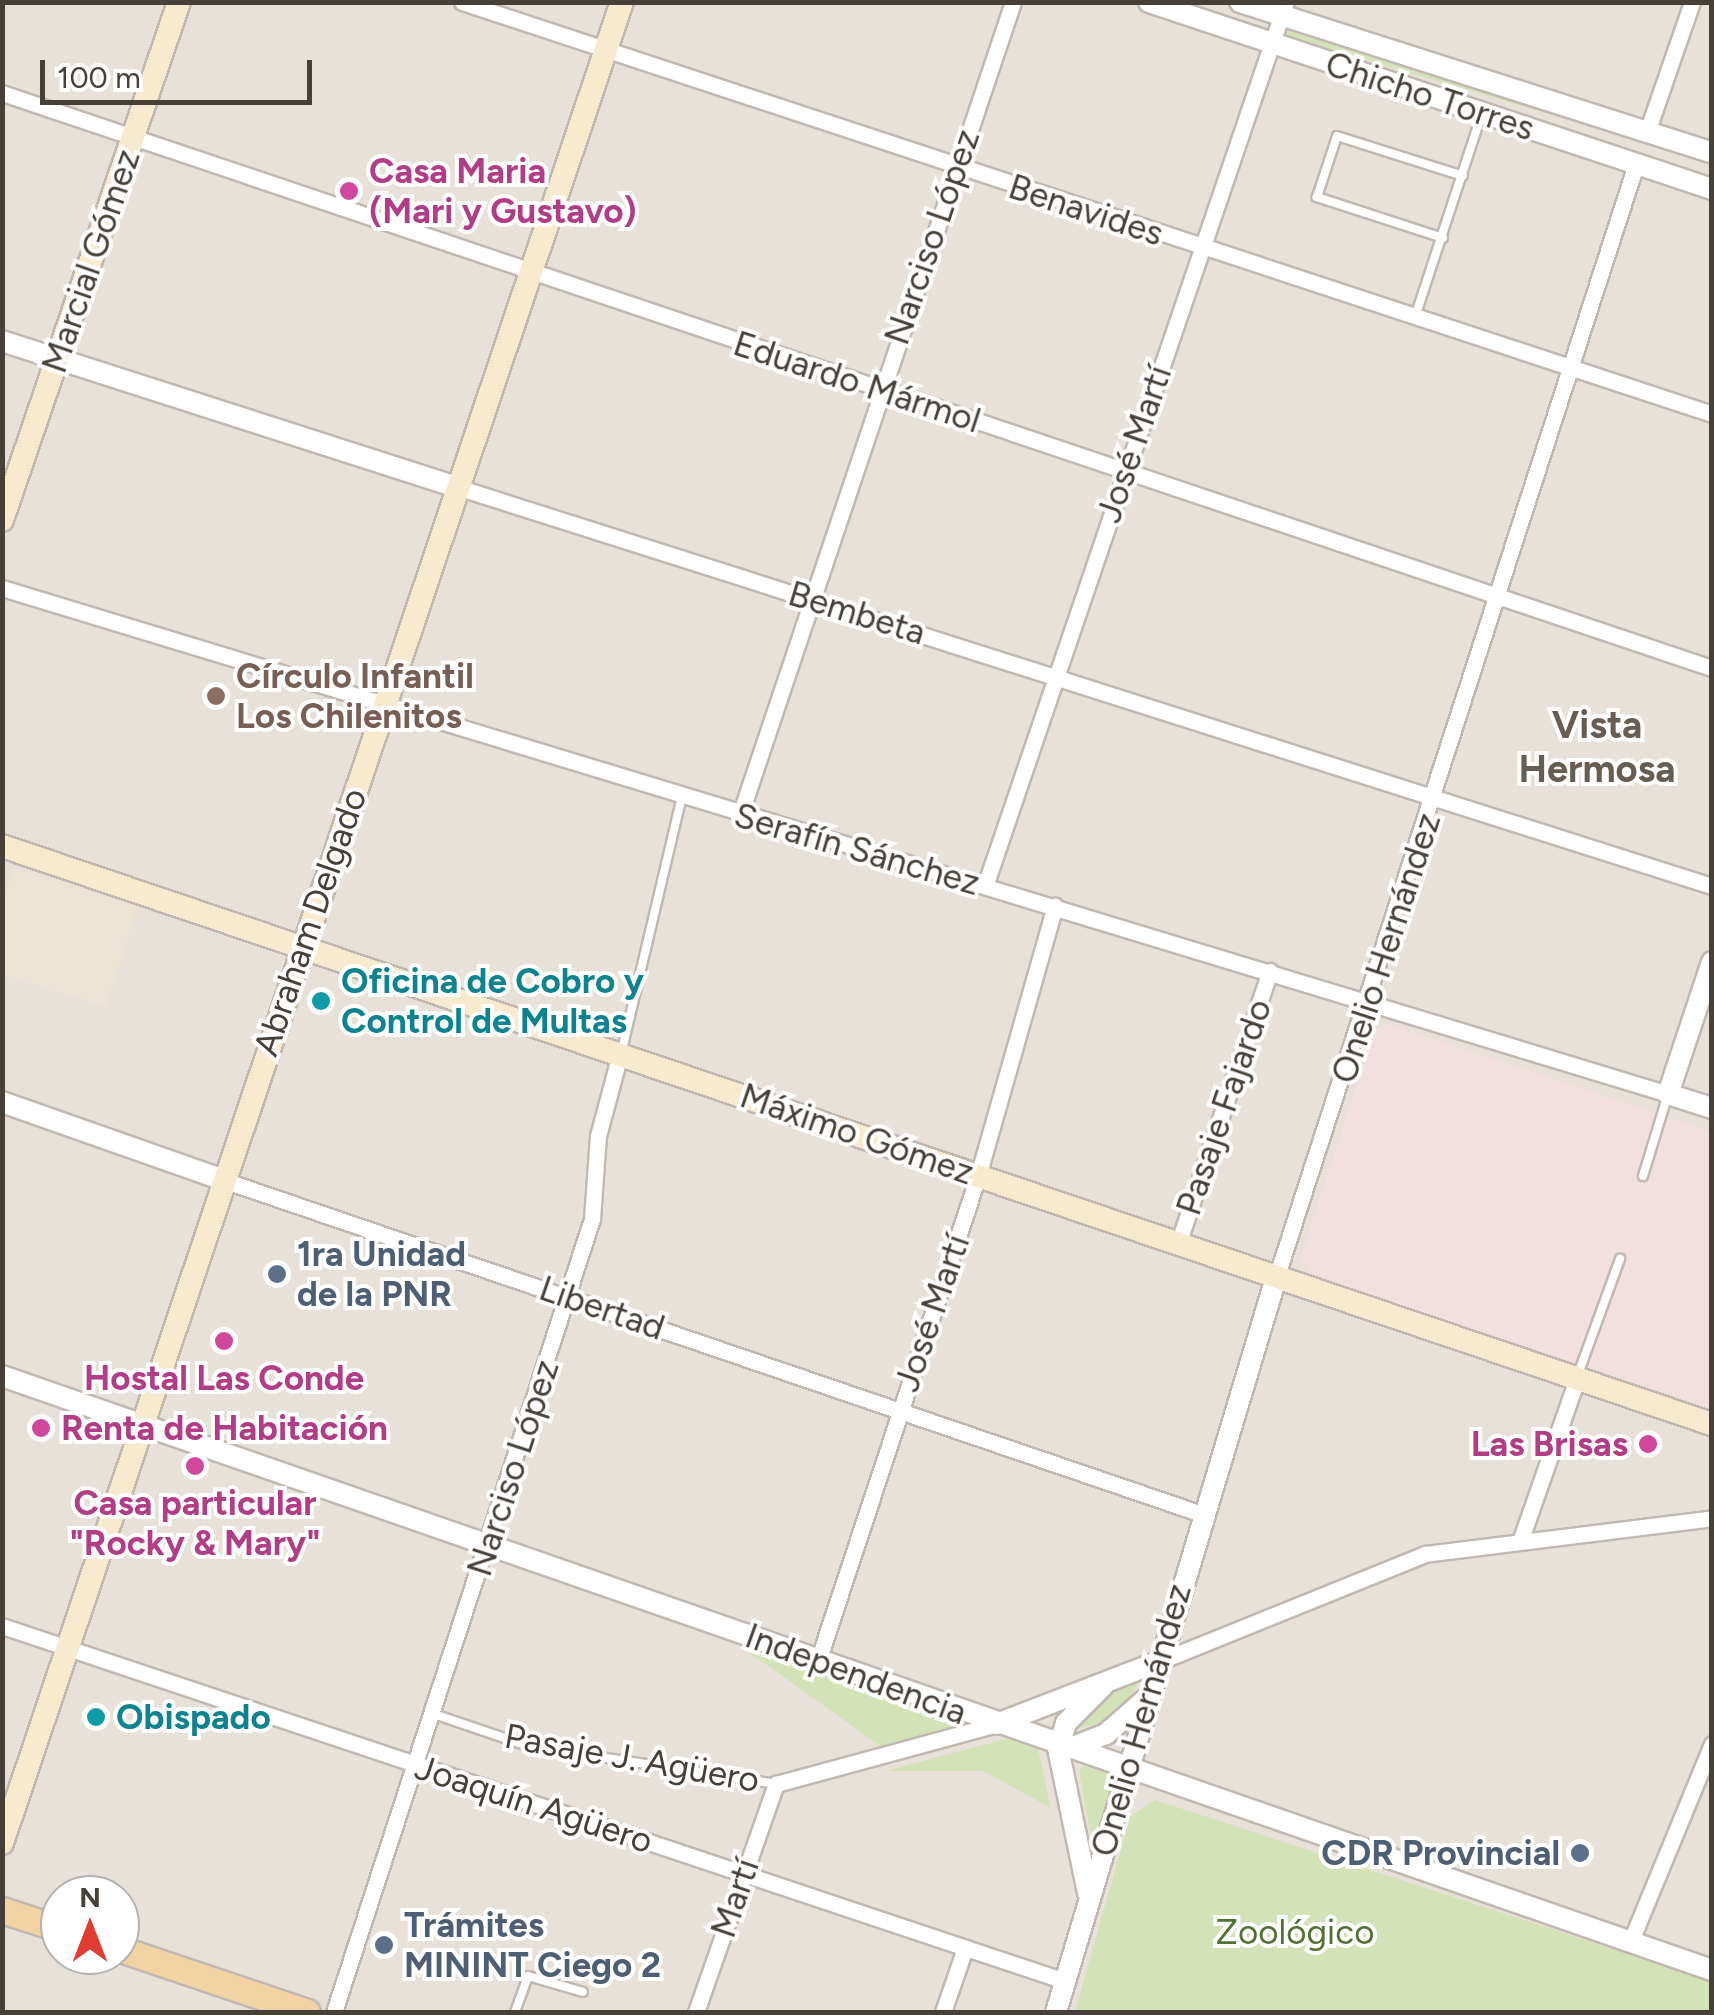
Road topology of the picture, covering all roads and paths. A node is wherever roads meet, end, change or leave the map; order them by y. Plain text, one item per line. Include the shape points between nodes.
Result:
1 (179, 2) edge
2 (462, 2) edge
3 (622, 2) edge
4 (1012, 2) edge
5 (1149, 2) edge
6 (1240, 2) edge
7 (1692, 2) edge
8 (1284, 8) edge
9 (1274, 44) junction
10 (606, 48) junction
11 (2, 93) edge
12 (1482, 113) junction
13 (1647, 132) junction
14 (134, 138) junction
15 (1712, 154) edge
16 (1636, 164) junction
17 (956, 167) junction
18 (1463, 176) junction
19 (1712, 189) edge
20 (1443, 238) junction
21 (1200, 247) junction
22 (528, 272) junction
23 (1415, 318) junction
24 (2, 342) edge
25 (57, 359) junction
26 (1570, 368) junction
27 (879, 390) junction
28 (1712, 414) edge
29 (1126, 472) junction
30 (457, 487) junction
31 (2, 520) edge
32 (2, 588) edge
33 (1498, 597) junction
34 (812, 599) junction
35 (1712, 668) edge
36 (1053, 674) junction
37 (384, 704) junction
38 (682, 796) junction
39 (1433, 801) junction
40 (740, 814) junction
41 (2, 846) edge
42 (985, 886) junction
43 (1712, 886) edge
44 (1055, 906) junction
45 (302, 946) junction
46 (1712, 962) edge
47 (1270, 971) junction
48 (1372, 1003) junction
49 (620, 1054) junction
50 (1668, 1094) junction
51 (2, 1102) edge
52 (1712, 1108) edge
53 (978, 1176) junction
54 (1642, 1176) dead end
55 (223, 1180) junction
56 (1178, 1244) junction
57 (1620, 1259) dead end
58 (1276, 1278) junction
59 (568, 1296) junction
60 (2, 1376) edge
61 (1577, 1379) junction
62 (899, 1410) junction
63 (1712, 1424) edge
64 (142, 1426) junction
65 (1202, 1514) junction
66 (1712, 1518) edge
67 (1522, 1536) junction
68 (490, 1544) junction
69 (2, 1626) edge
70 (68, 1648) junction
71 (818, 1661) junction
72 (1158, 1662) junction
73 (1103, 1686) junction
74 (1150, 1695) junction
75 (431, 1713) junction
76 (998, 1724) junction
77 (1062, 1749) junction
78 (1710, 1752) edge
79 (413, 1764) junction
80 (1128, 1772) junction
81 (776, 1784) junction
82 (2, 1843) edge
83 (743, 1874) junction
84 (1088, 1895) junction
85 (2, 1910) edge
86 (40, 1922) edge
87 (1630, 1943) junction
88 (965, 1948) junction
89 (140, 1957) edge
90 (1712, 1970) edge
91 (1065, 1981) junction
92 (583, 1992) dead end
93 (307, 2012) edge
94 (334, 2012) edge
95 (516, 2012) edge
96 (696, 2012) edge
97 (942, 2012) edge
98 (1056, 2012) edge

1 - 14 main road, Marcial Gómez
2 - 10 street, Benavides
3 - 10 main road, Abraham Delgado
4 - 17 street, Narciso López
5 - 9 street, Chicho Torres
6 - 8 street, Chicho Torres
7 - 13 street, Onelio Hernández
8 - 9 street, José Martí
8 - 13 street, Chicho Torres
9 - 12 street, Chicho Torres
9 - 21 street, José Martí
10 - 17 street, Benavides
10 - 22 main road, Abraham Delgado
11 - 14 street, Eduardo Mármol
12 - 16 street, Chicho Torres
12 - 18 lane
13 - 15 street, Chicho Torres
13 - 16 street, Onelio Hernández
14 - 22 street, Eduardo Mármol
14 - 25 main road, Marcial Gómez
16 - 19 street, Chicho Torres
16 - 26 street, Onelio Hernández
17 - 21 street, Benavides
17 - 27 street, Narciso López
18 - 20 lane
18 - 20 lane via 1337,136 1317,197
20 - 23 lane
21 - 23 street, Benavides
21 - 29 street, José Martí
22 - 27 street, Eduardo Mármol
22 - 30 main road, Abraham Delgado
23 - 26 street, Benavides
24 - 25 street, Bembeta
25 - 30 street, Bembeta
25 - 31 main road, Marcial Gómez
26 - 28 street, Benavides
26 - 33 street, Onelio Hernández
27 - 29 street, Eduardo Mármol
27 - 34 street, Narciso López
29 - 33 street, Eduardo Mármol
29 - 36 street, José Martí
30 - 34 street, Bembeta
30 - 37 main road, Abraham Delgado
32 - 37 street, Serafín Sánchez
33 - 35 street, Eduardo Mármol
33 - 39 street, Onelio Hernández
34 - 36 street, Bembeta
34 - 40 street, Narciso López
36 - 39 street, Bembeta
36 - 42 street, José Martí
37 - 38 street, Serafín Sánchez
37 - 45 main road, Abraham Delgado
38 - 40 street, Serafín Sánchez
38 - 49 lane, Narciso López
39 - 43 street, Bembeta
39 - 48 street, Onelio Hernández
40 - 42 street, Serafín Sánchez
41 - 45 main road, Máximo Gómez
42 - 44 street, Serafín Sánchez
44 - 47 street, Serafín Sánchez
44 - 53 street, José Martí
45 - 49 main road, Máximo Gómez
45 - 55 main road, Abraham Delgado
46 - 50 street
47 - 48 street, Serafín Sánchez
47 - 56 street, Pasaje Fajardo
48 - 50 street, Serafín Sánchez
48 - 58 street, Onelio Hernández
49 - 53 main road, Máximo Gómez
49 - 59 street, Narciso López
50 - 52 street, Serafín Sánchez
50 - 54 lane
51 - 55 street, Libertad
53 - 56 main road, Máximo Gómez
53 - 62 street, José Martí
55 - 59 street, Libertad
55 - 64 main road, Abraham Delgado
56 - 58 main road, Máximo Gómez
57 - 61 lane
58 - 61 main road, Máximo Gómez
58 - 65 street, Onelio Hernández
59 - 62 street, Libertad
59 - 68 street, Narciso López
60 - 64 street, Independencia
61 - 63 main road, Máximo Gómez
61 - 67 street
62 - 65 street, Libertad
62 - 71 street, José Martí
64 - 68 street, Independencia
64 - 70 main road, Abraham Delgado
65 - 72 street, Onelio Hernández
66 - 67 street
67 - 72 street via 1425,1554
68 - 71 street, Independencia
68 - 75 street, Narciso López
69 - 70 street, Joaquín Agüero
70 - 79 street, Joaquín Agüero
70 - 82 main road, Abraham Delgado
71 - 76 street, Independencia
72 - 73 street
72 - 74 street, Onelio Hernández
73 - 76 street
73 - 77 street via 1066,1723
74 - 77 street via 1129,1718
74 - 80 street, Onelio Hernández
75 - 79 street, Narciso López
75 - 81 lane, Pasaje J. Agüero via 528,1746
76 - 77 street, Independencia
76 - 81 street
77 - 80 street, Independencia
77 - 84 street, Onelio Hernández
78 - 87 street
79 - 83 street, Joaquín Agüero
79 - 94 street, Narciso López
80 - 84 street, Onelio Hernández
80 - 87 street, Independencia
81 - 83 street, Martí
83 - 88 street, Joaquín Agüero
83 - 96 street, Martí
84 - 91 street, Onelio Hernández
85 - 86 main road
87 - 90 street, Independencia
88 - 91 street, Joaquín Agüero
88 - 97 street
89 - 93 main road
91 - 98 street, Onelio Hernández
92 - 95 lane via 528,1976

